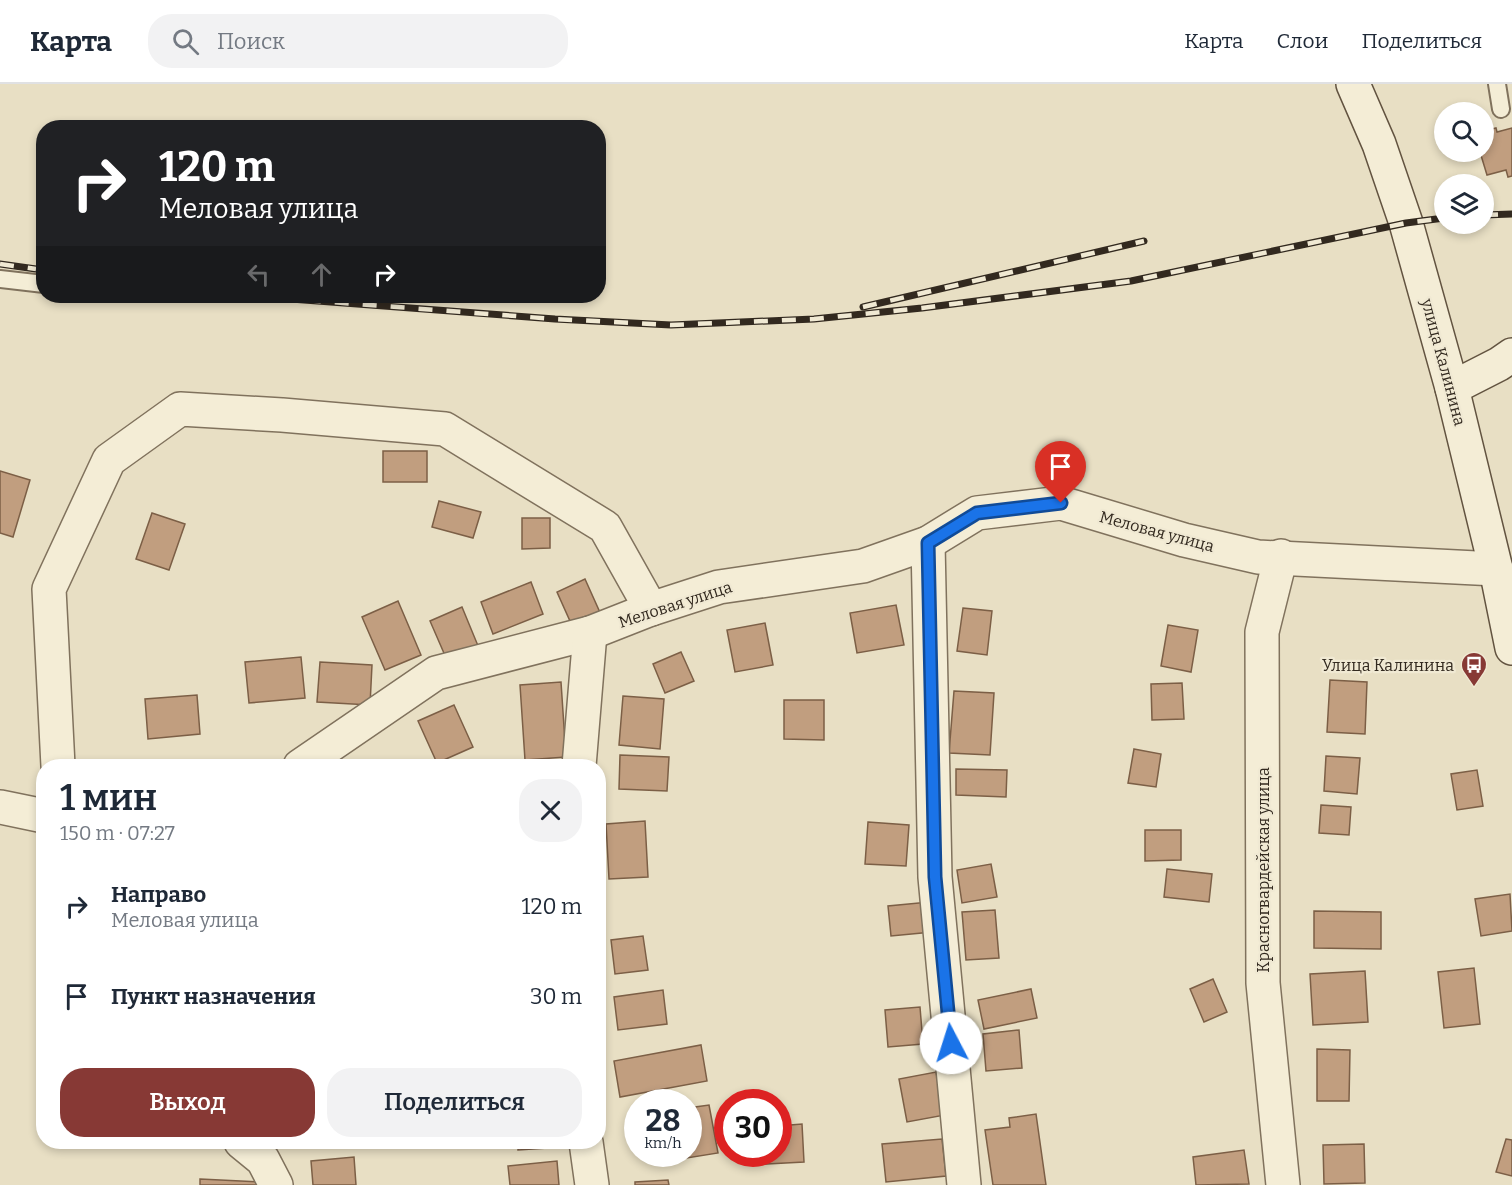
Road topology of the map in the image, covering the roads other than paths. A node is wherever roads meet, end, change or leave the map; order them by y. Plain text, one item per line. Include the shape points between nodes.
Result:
1 (1353, 84) edge
2 (1497, 84) edge
3 (1501, 109) dead end
4 (0, 279) edge
5 (36, 283) edge
6 (1512, 355) edge
7 (1452, 387) junction
8 (928, 543) junction
9 (1281, 556) junction
10 (1496, 569) junction
11 (651, 609) junction
12 (590, 633) junction
13 (1512, 648) edge
14 (58, 759) edge
15 (310, 759) edge
16 (580, 759) edge
17 (0, 807) edge
18 (36, 814) edge
19 (249, 1149) edge
20 (587, 1149) edge
21 (276, 1185) edge
22 (592, 1185) edge
23 (964, 1185) edge
24 (1283, 1185) edge

1 - 7 street, улица Калинина via 1406,223
2 - 3 lane
4 - 5 lane
6 - 7 street
7 - 10 street, улица Калинина
8 - 9 street, Меловая улица via 977,513 1061,503 1184,540 1258,556
8 - 11 street, Меловая улица via 864,566 719,587
8 - 23 street via 935,877
9 - 10 street, Меловая улица
9 - 24 street, Красногвардейская улица via 1262,632 1263,983
10 - 13 street, улица Калинина
11 - 12 street, Меловая улица
11 - 14 street via 605,526 445,429 180,409 109,460 49,589
12 - 15 street, Меловая улица via 436,673
12 - 16 street
17 - 18 street
19 - 21 street via 263,1160
20 - 22 street

